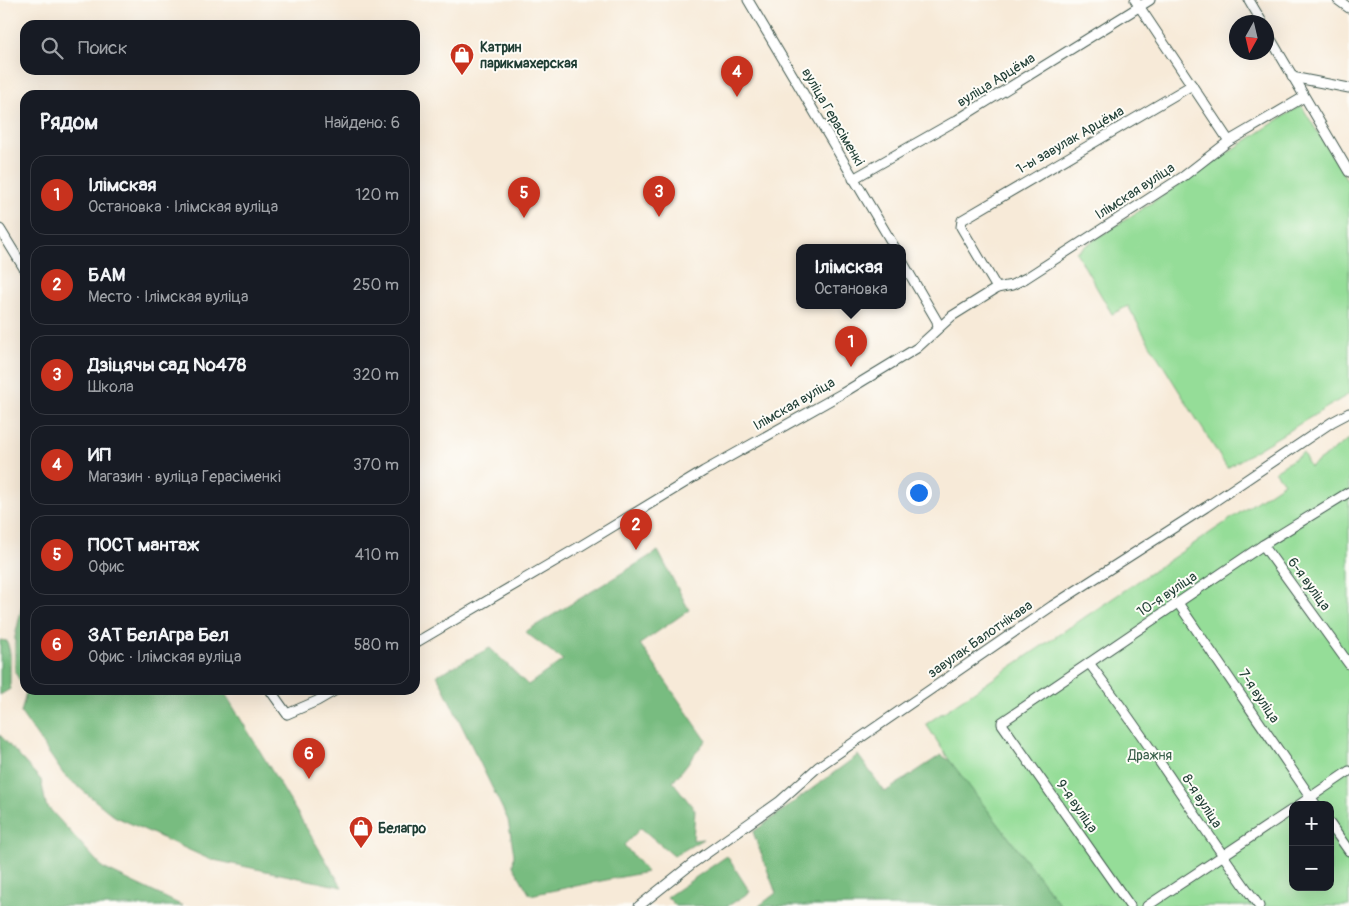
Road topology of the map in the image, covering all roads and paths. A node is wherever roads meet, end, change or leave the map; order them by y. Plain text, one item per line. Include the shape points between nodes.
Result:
1 (748, 0) edge
2 (1150, 0) edge
3 (1249, 0) edge
4 (1338, 0) edge
5 (1137, 3) edge
6 (1349, 8) edge
7 (1258, 15) edge
8 (1274, 45) edge
9 (1292, 77) junction
10 (1192, 85) junction
11 (1349, 88) edge
12 (1304, 97) junction
13 (1229, 141) junction
14 (1349, 172) edge
15 (853, 179) junction
16 (0, 229) edge
17 (893, 244) edge
18 (20, 262) edge
19 (906, 268) edge
20 (997, 288) junction
21 (938, 328) junction
22 (1349, 413) edge
23 (1349, 492) edge
24 (1263, 545) junction
25 (1178, 603) junction
26 (420, 640) edge
27 (1089, 663) junction
28 (1349, 664) edge
29 (274, 695) edge
30 (327, 695) edge
31 (1002, 722) joint
32 (1349, 771) edge
33 (1314, 801) edge
34 (1289, 812) edge
35 (1334, 830) edge
36 (1349, 851) edge
37 (1222, 857) junction
38 (639, 906) edge
39 (1130, 906) edge
40 (1147, 906) edge
41 (1258, 906) edge

1 - 15 street, вуліца Герасіменкі
2 - 5 street, вуліца Арцёма
3 - 7 street
4 - 6 street
5 - 10 street
5 - 15 street, вуліца Арцёма via 961,117
8 - 9 street
9 - 11 street
9 - 12 street
10 - 13 street
10 - 20 street, 1-ы завулак Арцёма via 962,220 961,227
12 - 13 street, Ілімская вуліца
12 - 14 street
13 - 20 street, Ілімская вуліца via 1184,176 1026,278
15 - 17 street, вуліца Герасіменкі
16 - 18 street
19 - 21 street
20 - 21 street, Ілімская вуліца
21 - 26 street, Ілімская вуліца via 917,348 843,393 704,471
22 - 38 street, завулак Балотнікава via 1052,606 818,767 779,802
23 - 24 street, 10-я вуліца
24 - 25 street, 10-я вуліца
24 - 28 street, 6-я вуліца
25 - 27 street, 10-я вуліца
25 - 33 street, 7-я вуліца
27 - 31 street, 10-я вуліца
27 - 37 street, 8-я вуліца via 1125,711
29 - 30 street via 287,714
31 - 39 street, 9-я вуліца
32 - 33 street
34 - 37 street
35 - 36 street
37 - 40 street
37 - 41 street, 8-я вуліца

